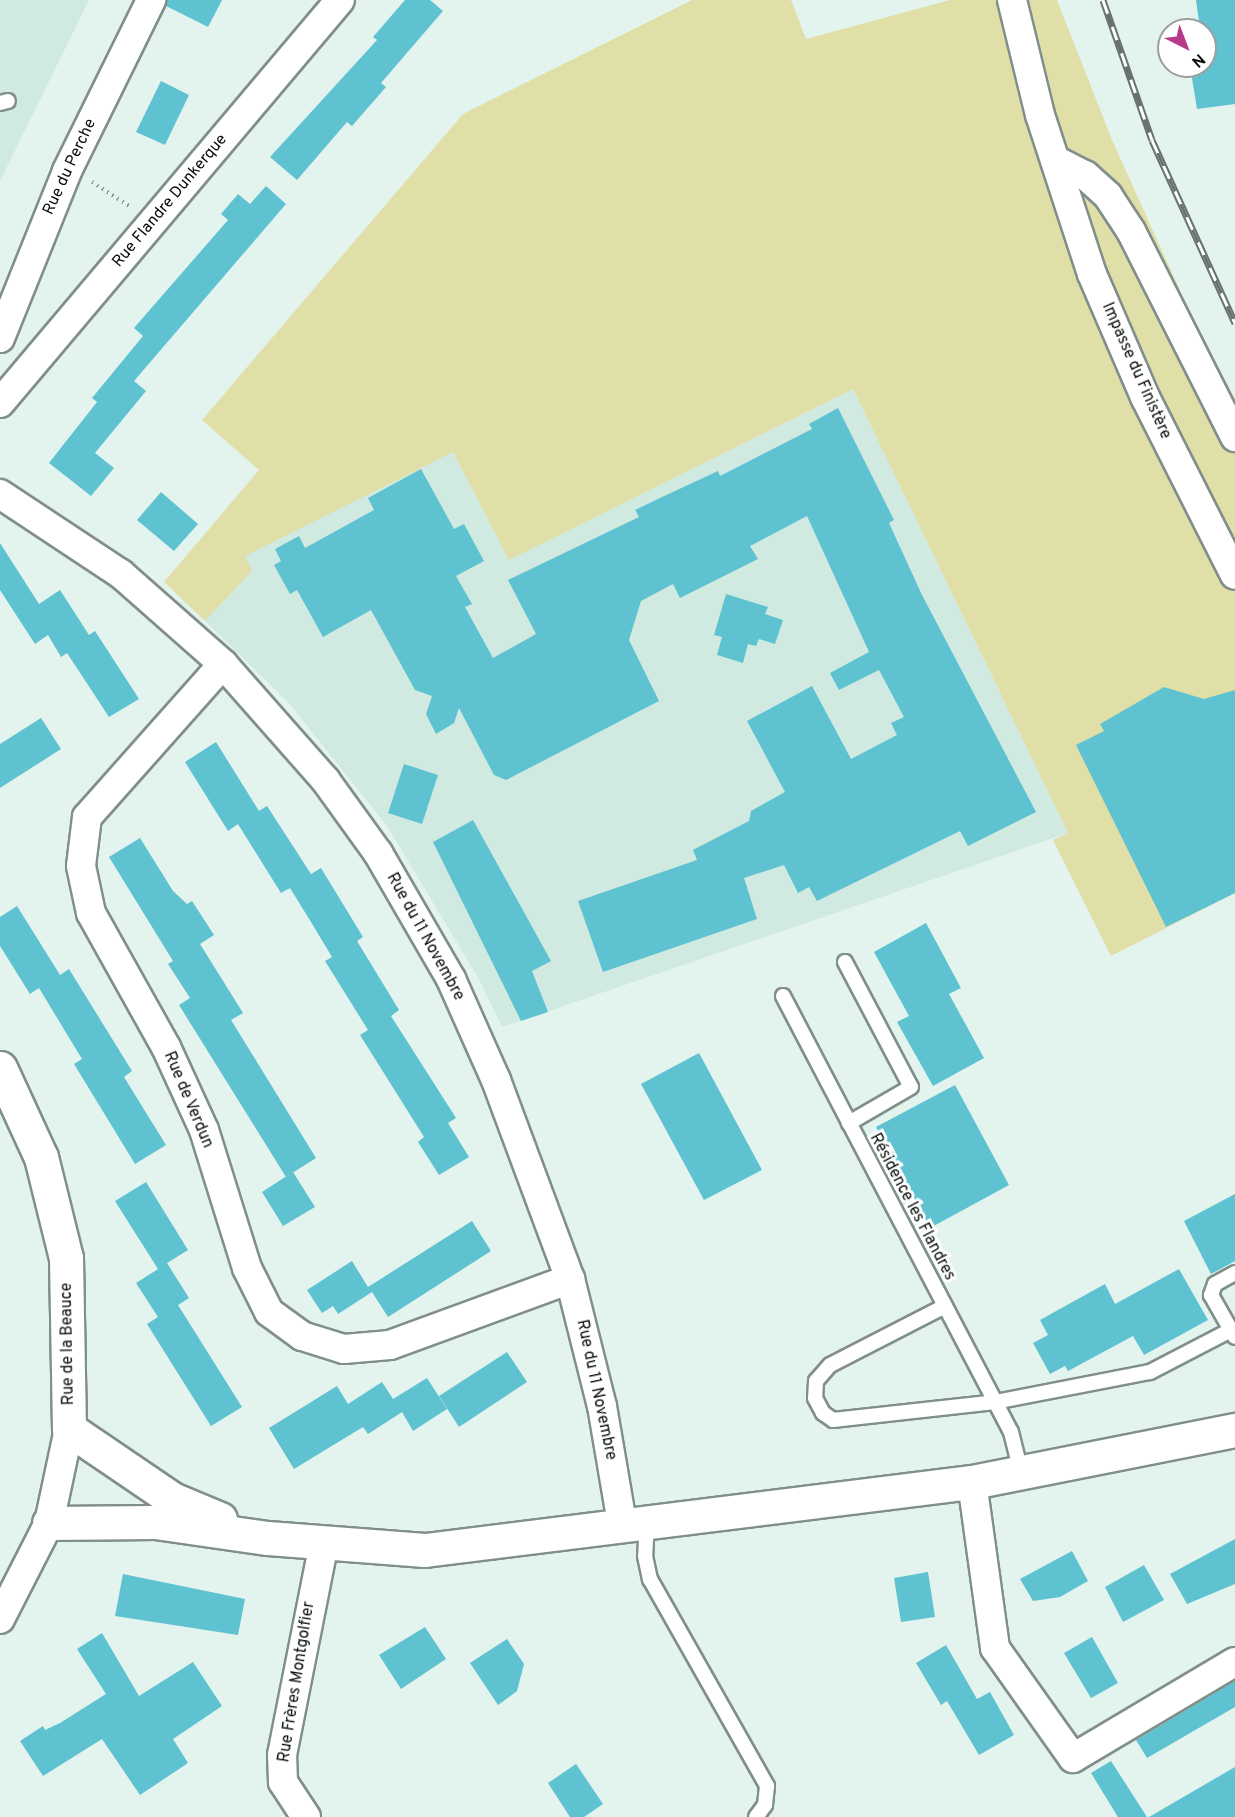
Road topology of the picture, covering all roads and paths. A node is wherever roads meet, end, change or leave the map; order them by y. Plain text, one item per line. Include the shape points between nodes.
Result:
1 (151, 0) edge
2 (340, 0) edge
3 (1012, 0) edge
4 (1055, 160) junction
5 (67, 171) junction
6 (156, 218) junction
7 (0, 338) edge
8 (0, 403) edge
9 (1235, 437) edge
10 (0, 494) edge
11 (1235, 575) edge
12 (223, 664) junction
13 (845, 962) dead end
14 (783, 996) dead end
15 (0, 1068) edge
16 (849, 1123) junction
17 (1235, 1273) edge
18 (570, 1279) junction
19 (945, 1306) junction
20 (1232, 1334) edge
21 (995, 1402) junction
22 (69, 1429) junction
23 (1235, 1430) edge
24 (1021, 1472) junction
25 (972, 1482) junction
26 (49, 1522) junction
27 (635, 1522) junction
28 (268, 1538) junction
29 (324, 1542) junction
30 (0, 1619) edge
31 (1235, 1662) edge
32 (306, 1817) edge
33 (756, 1817) edge

1 - 5 street, Rue du Perche
2 - 6 street, Rue Flandre Dunkerque
3 - 4 street, Impasse du Finistère
4 - 9 street via 1085,175 1120,214
4 - 11 street, Impasse du Finistère via 1092,274 1141,387
5 - 6 path via 85,173 118,202
5 - 7 street, Rue du Perche
6 - 8 street, Rue Flandre Dunkerque
10 - 12 street, Rue du 11 Novembre via 121,574
12 - 18 street, Rue du 11 Novembre via 326,782 378,853 451,979 496,1080
12 - 18 street, Rue de Verdun via 87,817 81,866 91,913 166,1047 204,1130 247,1268 269,1312 302,1336 344,1349 390,1345
13 - 16 lane, Résidence les Flandres via 911,1087
14 - 16 lane, Résidence les Flandres
15 - 22 street, Rue de la Beauce via 41,1157 66,1258
16 - 19 lane, Résidence les Flandres
17 - 20 lane, Résidence les Flandres via 1215,1284 1211,1294
18 - 27 street, Rue du 11 Novembre
19 - 21 lane, Résidence les Flandres
19 - 21 lane, Résidence les Flandres via 830,1365 816,1381 815,1398 833,1420
20 - 21 lane, Résidence les Flandres via 1150,1372
21 - 24 lane, Résidence les Flandres via 1011,1432
22 - 26 street, Rue de la Beauce
22 - 28 street via 172,1499
23 - 24 street
24 - 25 street
25 - 27 street via 728,1515
25 - 31 street via 995,1648 1073,1758
26 - 28 street via 155,1522
26 - 30 street, Rue de la Beauce
27 - 29 street via 425,1550
27 - 33 lane via 650,1579 767,1786 765,1805
28 - 29 street
29 - 32 street, Rue Frères Montgolfier via 282,1755 283,1782

